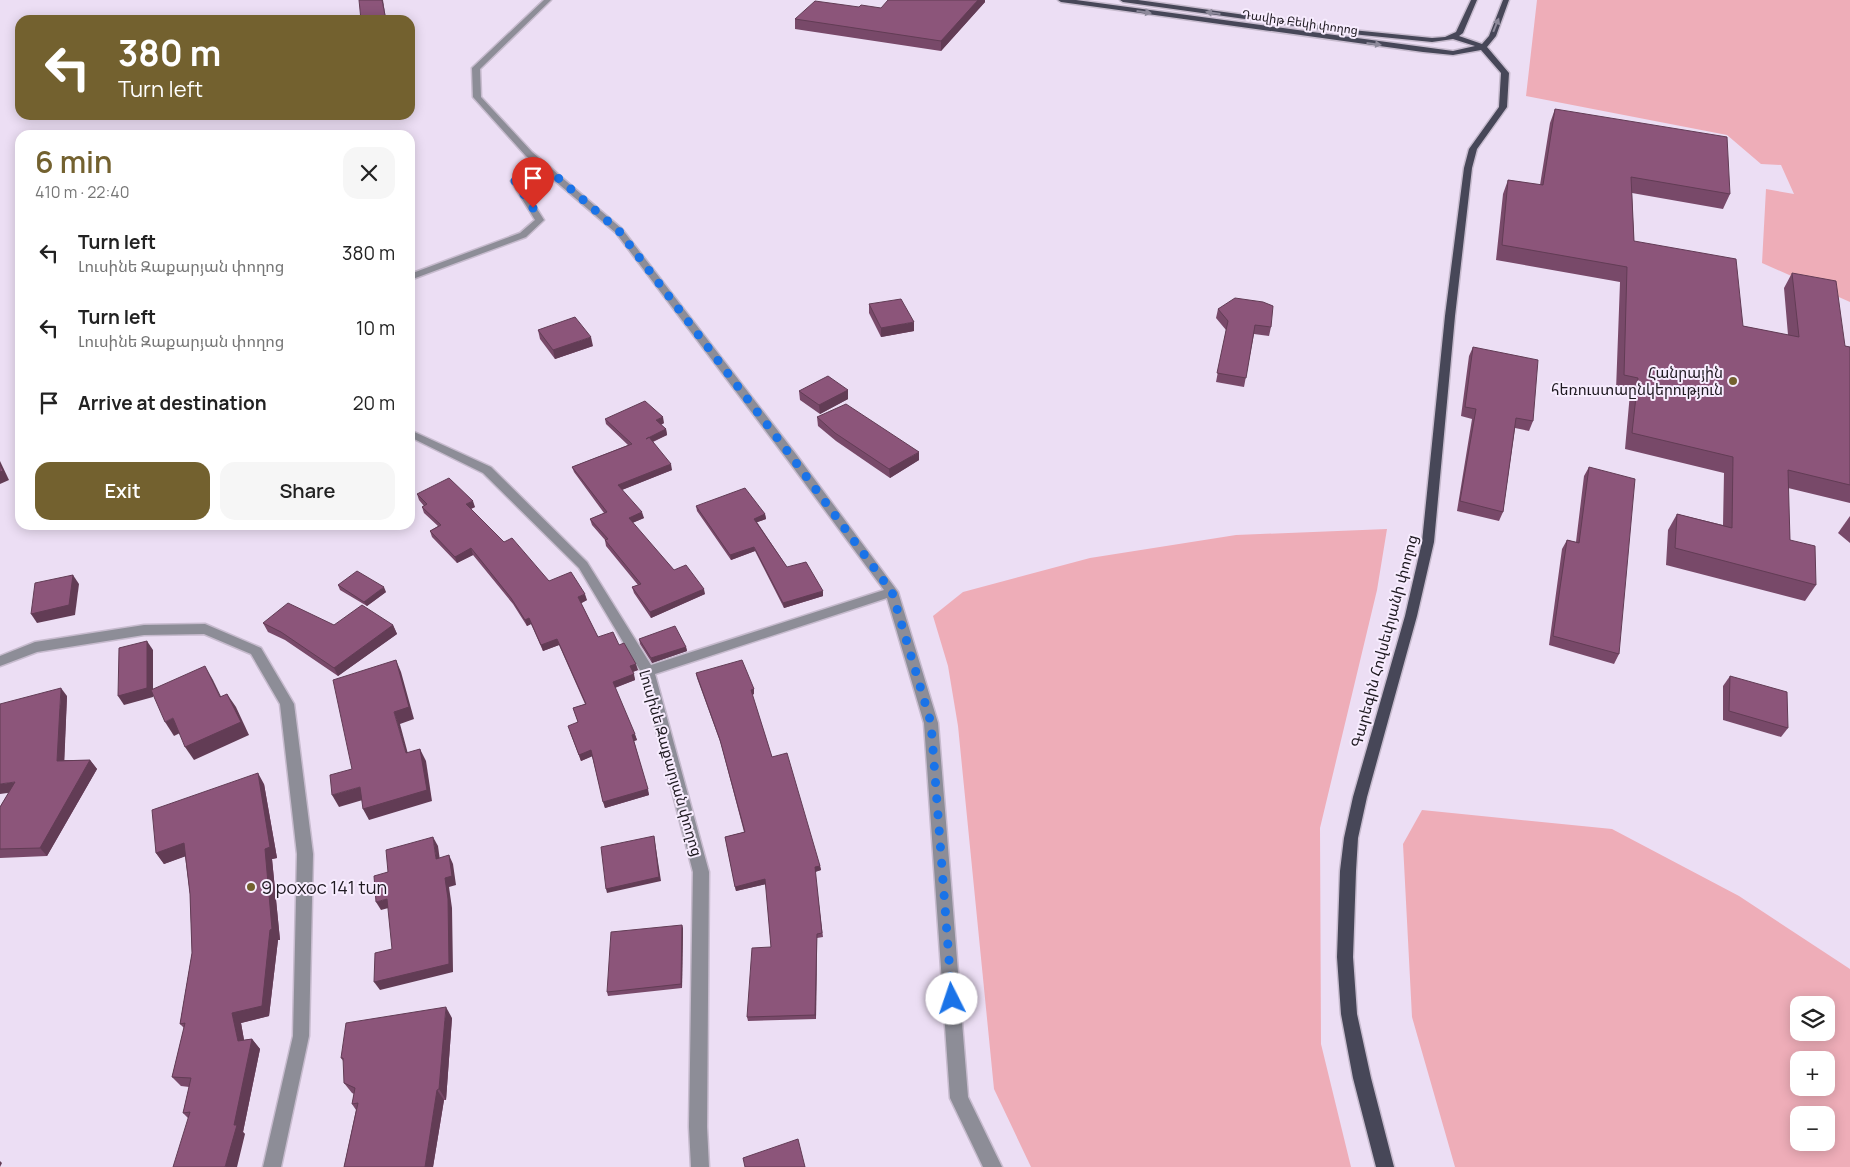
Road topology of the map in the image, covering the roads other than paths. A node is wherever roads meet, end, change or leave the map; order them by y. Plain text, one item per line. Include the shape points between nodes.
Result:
1 (548, 0) edge
2 (1061, 0) edge
3 (1123, 0) edge
4 (1474, 0) edge
5 (1506, 0) edge
6 (1452, 36) junction
7 (1483, 47) junction
8 (549, 170) junction
9 (415, 275) edge
10 (415, 435) edge
11 (892, 592) junction
12 (0, 661) edge
13 (648, 671) junction
14 (272, 1167) edge
15 (700, 1167) edge
16 (993, 1167) edge
17 (1385, 1167) edge

1 - 8 street via 476,68 476,97 529,154
2 -> 7 main road, Դավիթ Բեկի փողոց via 1423,50 1453,53
6 -> 3 main road, Դավիթ Բեկի փողոց via 1432,40 1400,38
4 - 6 main road via 1459,33
7 -> 5 main road via 1492,36
6 - 7 main road
7 - 17 main road, Գարեգին Հովսեփյանի փողոց via 1505,73 1504,107 1473,149 1468,168 1428,542 1351,838 1345,957 1349,1014
8 - 9 street via 515,181 540,220 522,235
8 - 11 street via 619,231
10 - 13 street, Լուսինե Զաքարյան փողոց via 487,470 583,565
11 - 13 street
11 - 16 street via 931,723 959,1098
12 - 14 street via 35,647 134,632 205,629 256,651 286,704 305,854 301,1036
13 - 15 street, Լուսինե Զաքարյան փողոց via 701,872

